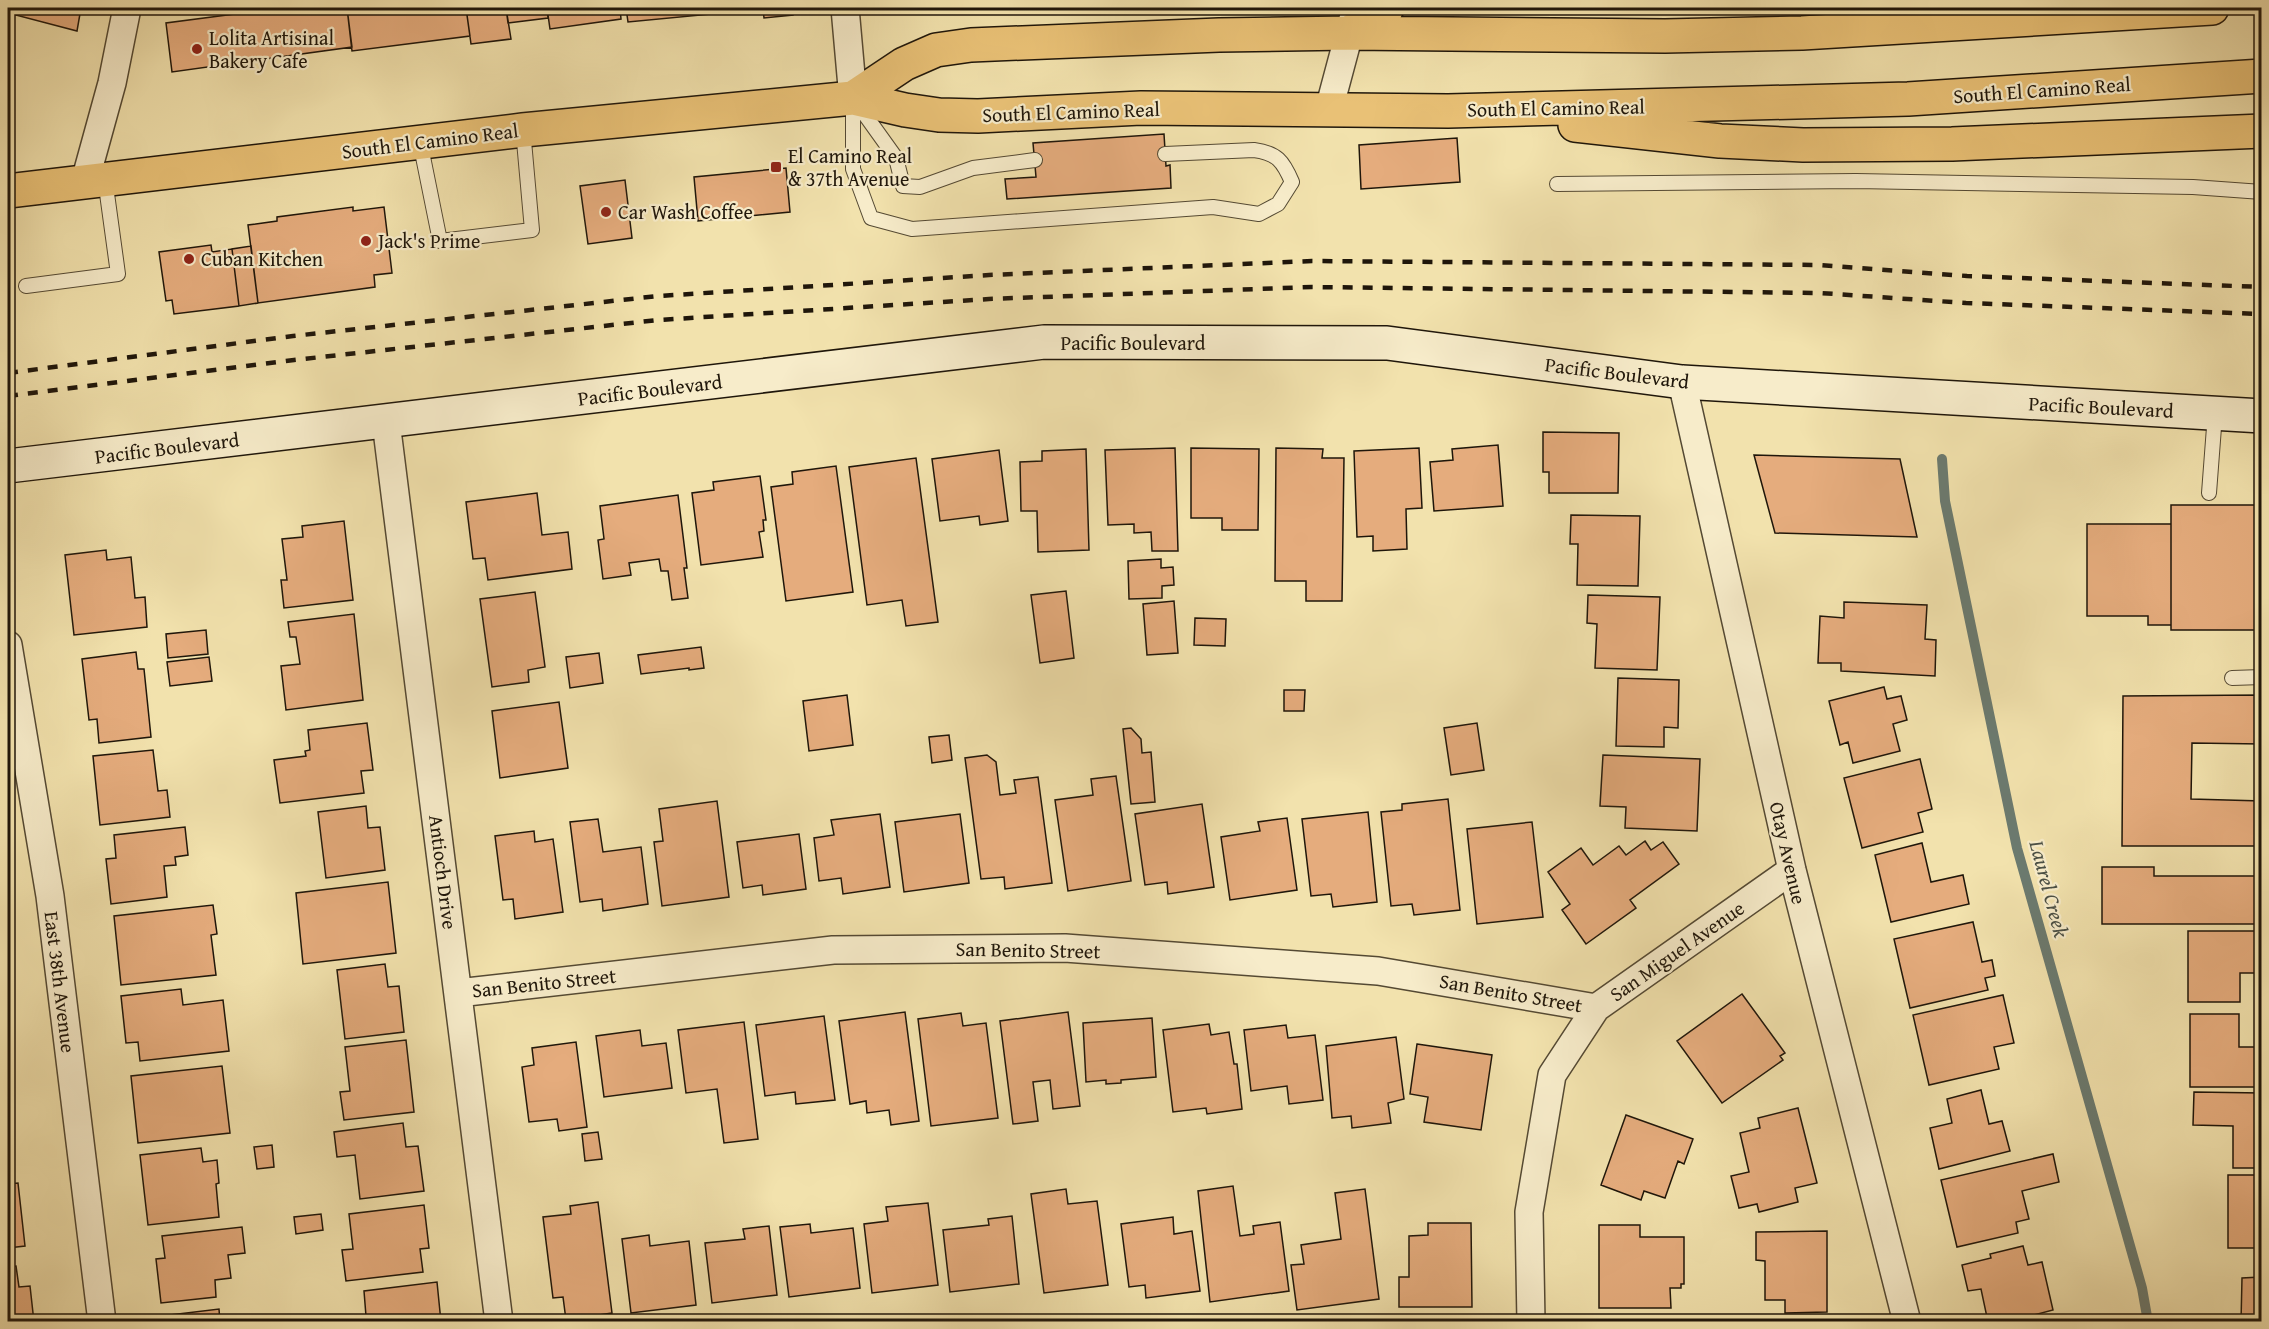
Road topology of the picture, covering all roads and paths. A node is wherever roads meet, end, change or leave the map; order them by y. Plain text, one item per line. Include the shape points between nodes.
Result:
1 (127, 8) edge
2 (845, 8) edge
3 (1387, 8) edge
4 (2212, 8) edge
5 (1353, 20) edge
6 (2262, 76) edge
7 (852, 98) junction
8 (1329, 109) junction
9 (1448, 111) junction
10 (523, 129) junction
11 (2262, 131) edge
12 (420, 142) junction
13 (1166, 154) dead end
14 (1035, 160) dead end
15 (94, 180) junction
16 (1557, 184) dead end
17 (8, 191) edge
18 (2262, 192) edge
19 (26, 286) dead end
20 (1682, 382) junction
21 (2215, 414) junction
22 (2262, 416) edge
23 (386, 422) junction
24 (8, 466) edge
25 (2208, 493) dead end
26 (8, 645) edge
27 (2262, 677) edge
28 (2232, 678) dead end
29 (1792, 870) junction
30 (458, 993) junction
31 (1596, 1008) junction
32 (102, 1322) edge
33 (499, 1322) edge
34 (1531, 1322) edge
35 (1907, 1322) edge

1 - 15 street
2 - 7 street
3 - 5 main road
4 - 5 main road, South El Camino Real via 1802,33 1665,36
5 - 7 main road, South El Camino Real via 1219,35 970,45 936,50 904,64
5 - 8 street
6 - 9 main road, South El Camino Real via 1908,99
7 - 8 main road, South El Camino Real via 939,115 978,116 1141,108
7 - 10 main road, South El Camino Real
7 - 13 lane via 853,169 871,218 912,229 1213,207 1259,214 1278,204 1292,182 1283,163 1268,152
7 - 14 lane via 897,158 903,186 920,188 973,168
8 - 9 main road, South El Camino Real
9 - 11 main road via 1720,141 1803,145 1953,144
10 - 12 main road, South El Camino Real
10 - 12 lane via 532,230 486,236 440,241
12 - 15 main road, South El Camino Real
15 - 17 main road, South El Camino Real
15 - 19 lane via 118,274
16 - 18 lane via 1856,181 2193,187
20 - 21 street, Pacific Boulevard
20 - 23 street, Pacific Boulevard via 1387,343 1044,342
20 - 29 street, Otay Avenue
21 - 22 street, Pacific Boulevard
21 - 25 lane
23 - 24 street, Pacific Boulevard
23 - 30 street, Antioch Drive
26 - 32 street, East 38th Avenue via 50,896
27 - 28 lane
29 - 31 street, San Miguel Avenue
29 - 35 street, Otay Avenue
30 - 31 street, San Benito Street via 833,950 1065,948 1378,971
30 - 33 street, Antioch Drive
31 - 34 street, San Miguel Avenue via 1552,1075 1529,1212

